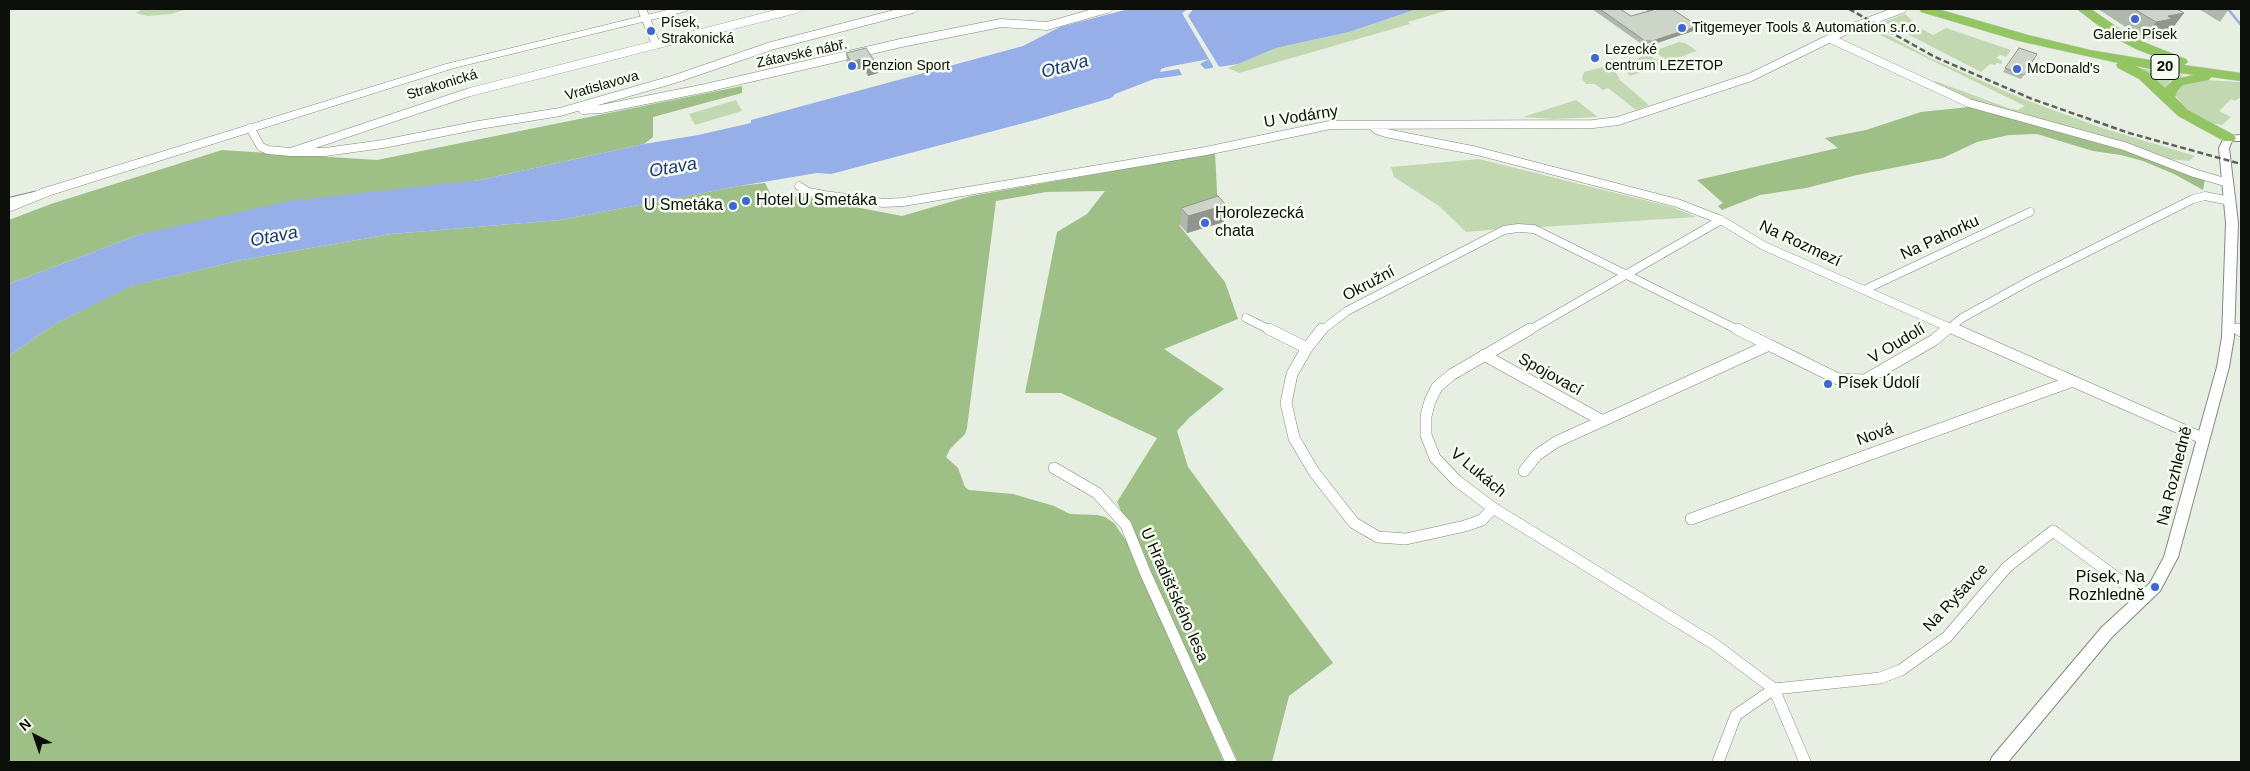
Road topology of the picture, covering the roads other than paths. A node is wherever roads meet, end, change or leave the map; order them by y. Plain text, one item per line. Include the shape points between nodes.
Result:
1 (683, 9) edge
2 (796, 9) edge
3 (913, 9) edge
4 (1107, 9) edge
5 (1902, 9) edge
6 (1931, 9) edge
7 (2083, 9) edge
8 (644, 13) edge
9 (2118, 34) junction
10 (1831, 39) junction
11 (656, 44) junction
12 (2076, 46) junction
13 (2090, 54) junction
14 (2207, 69) junction
15 (2241, 72) edge
16 (2241, 77) edge
17 (2168, 97) junction
18 (560, 112) junction
19 (1371, 124) junction
20 (250, 128) junction
21 (2235, 138) edge
22 (291, 152) junction
23 (2228, 183) junction
24 (798, 186) dead end
25 (46, 192) junction
26 (9, 201) edge
27 (2230, 202) junction
28 (9, 208) edge
29 (2030, 212) dead end
30 (1721, 220) junction
31 (1627, 274) junction
32 (1864, 290) junction
33 (1246, 318) dead end
34 (2228, 325) junction
35 (1951, 327) junction
36 (2241, 331) edge
37 (1769, 345) junction
38 (1307, 348) junction
39 (1484, 355) junction
40 (2070, 382) junction
41 (1601, 420) junction
42 (2202, 438) junction
43 (1054, 468) dead end
44 (1524, 471) dead end
45 (1493, 508) junction
46 (1691, 519) dead end
47 (2143, 597) junction
48 (1774, 689) junction
49 (1231, 762) edge
50 (1718, 762) edge
51 (1805, 762) edge
52 (1998, 762) edge

1 - 8 main road, Strakonická
2 - 11 street, Strakonická
3 - 18 street, Vratislavova via 770,46 675,79
4 - 18 street, Zátavské nábř. via 1047,26 1001,23 602,109
5 - 10 street, U Vodárny
6 - 12 highway, 20
6 - 13 highway, 20 via 2015,36
7 - 9 highway
8 - 11 street
8 - 20 main road, Strakonická via 450,66
9 - 12 highway via 2121,43 2116,47
9 - 14 highway via 2167,57
10 - 19 street, U Vodárny via 1751,77 1618,121 1593,124
10 - 23 street via 1969,103 2124,146
11 - 22 street, Strakonická via 470,92
12 - 14 highway, 20
13 - 16 highway, 20
13 - 17 highway via 2135,71
14 - 15 highway, 20
16 - 17 highway via 2189,79 2175,85
17 - 21 highway via 2183,113
18 - 22 street, Vratislavova via 383,144 325,152
19 - 24 street, U Vodárny via 1330,125 1206,151 903,202 884,203 824,195
19 - 30 street, Na Rozmezí via 1386,133 1477,151 1668,200
20 - 22 street, Strakonická via 261,147
20 - 25 main road, Strakonická
21 - 23 street, Na Rozhledně via 2226,141 2224,148
23 - 27 street, Na Rozhledně
25 - 26 street
25 - 28 main road, Strakonická
27 - 34 street, Na Rozhledně via 2232,248
27 - 35 street, V Oudolí via 2205,196 2193,199 2031,280
29 - 32 street, Na Pahorku
30 - 31 street, V Lukách
30 - 32 street, Na Rozmezí via 1764,246
31 - 37 street, Okružní
31 - 38 street, Okružní via 1534,229 1504,230 1347,311 1322,329
31 - 39 street, V Lukách
32 - 35 street, Na Rozmezí
33 - 38 street
34 - 36 street
34 - 42 street, Na Rozhledně via 2223,367
35 - 37 street, V Oudolí via 1912,354 1865,380 1838,379
35 - 40 street, Na Rozmezí
37 - 41 street
38 - 45 street, Okružní via 1292,374 1286,403 1294,438 1314,472 1354,523 1378,537 1406,539 1482,520
39 - 41 street, Spojovací
39 - 45 street, V Lukách via 1438,387 1426,416 1426,435 1435,458 1457,481
40 - 42 street, Na Rozmezí
40 - 46 street, Nová
41 - 44 street via 1556,442 1537,455
42 - 47 street, Na Rozhledně via 2171,557 2155,587
43 - 49 street, U Hradišťského lesa via 1097,493 1126,524
45 - 48 street, V Lukách via 1714,644
47 - 48 street, Na Ryšavce via 2054,531 2007,567 1947,636 1901,670 1880,678
47 - 52 street, Na Rozhledně via 2107,632
48 - 50 street, Na Ryšavce via 1736,715
48 - 51 street

